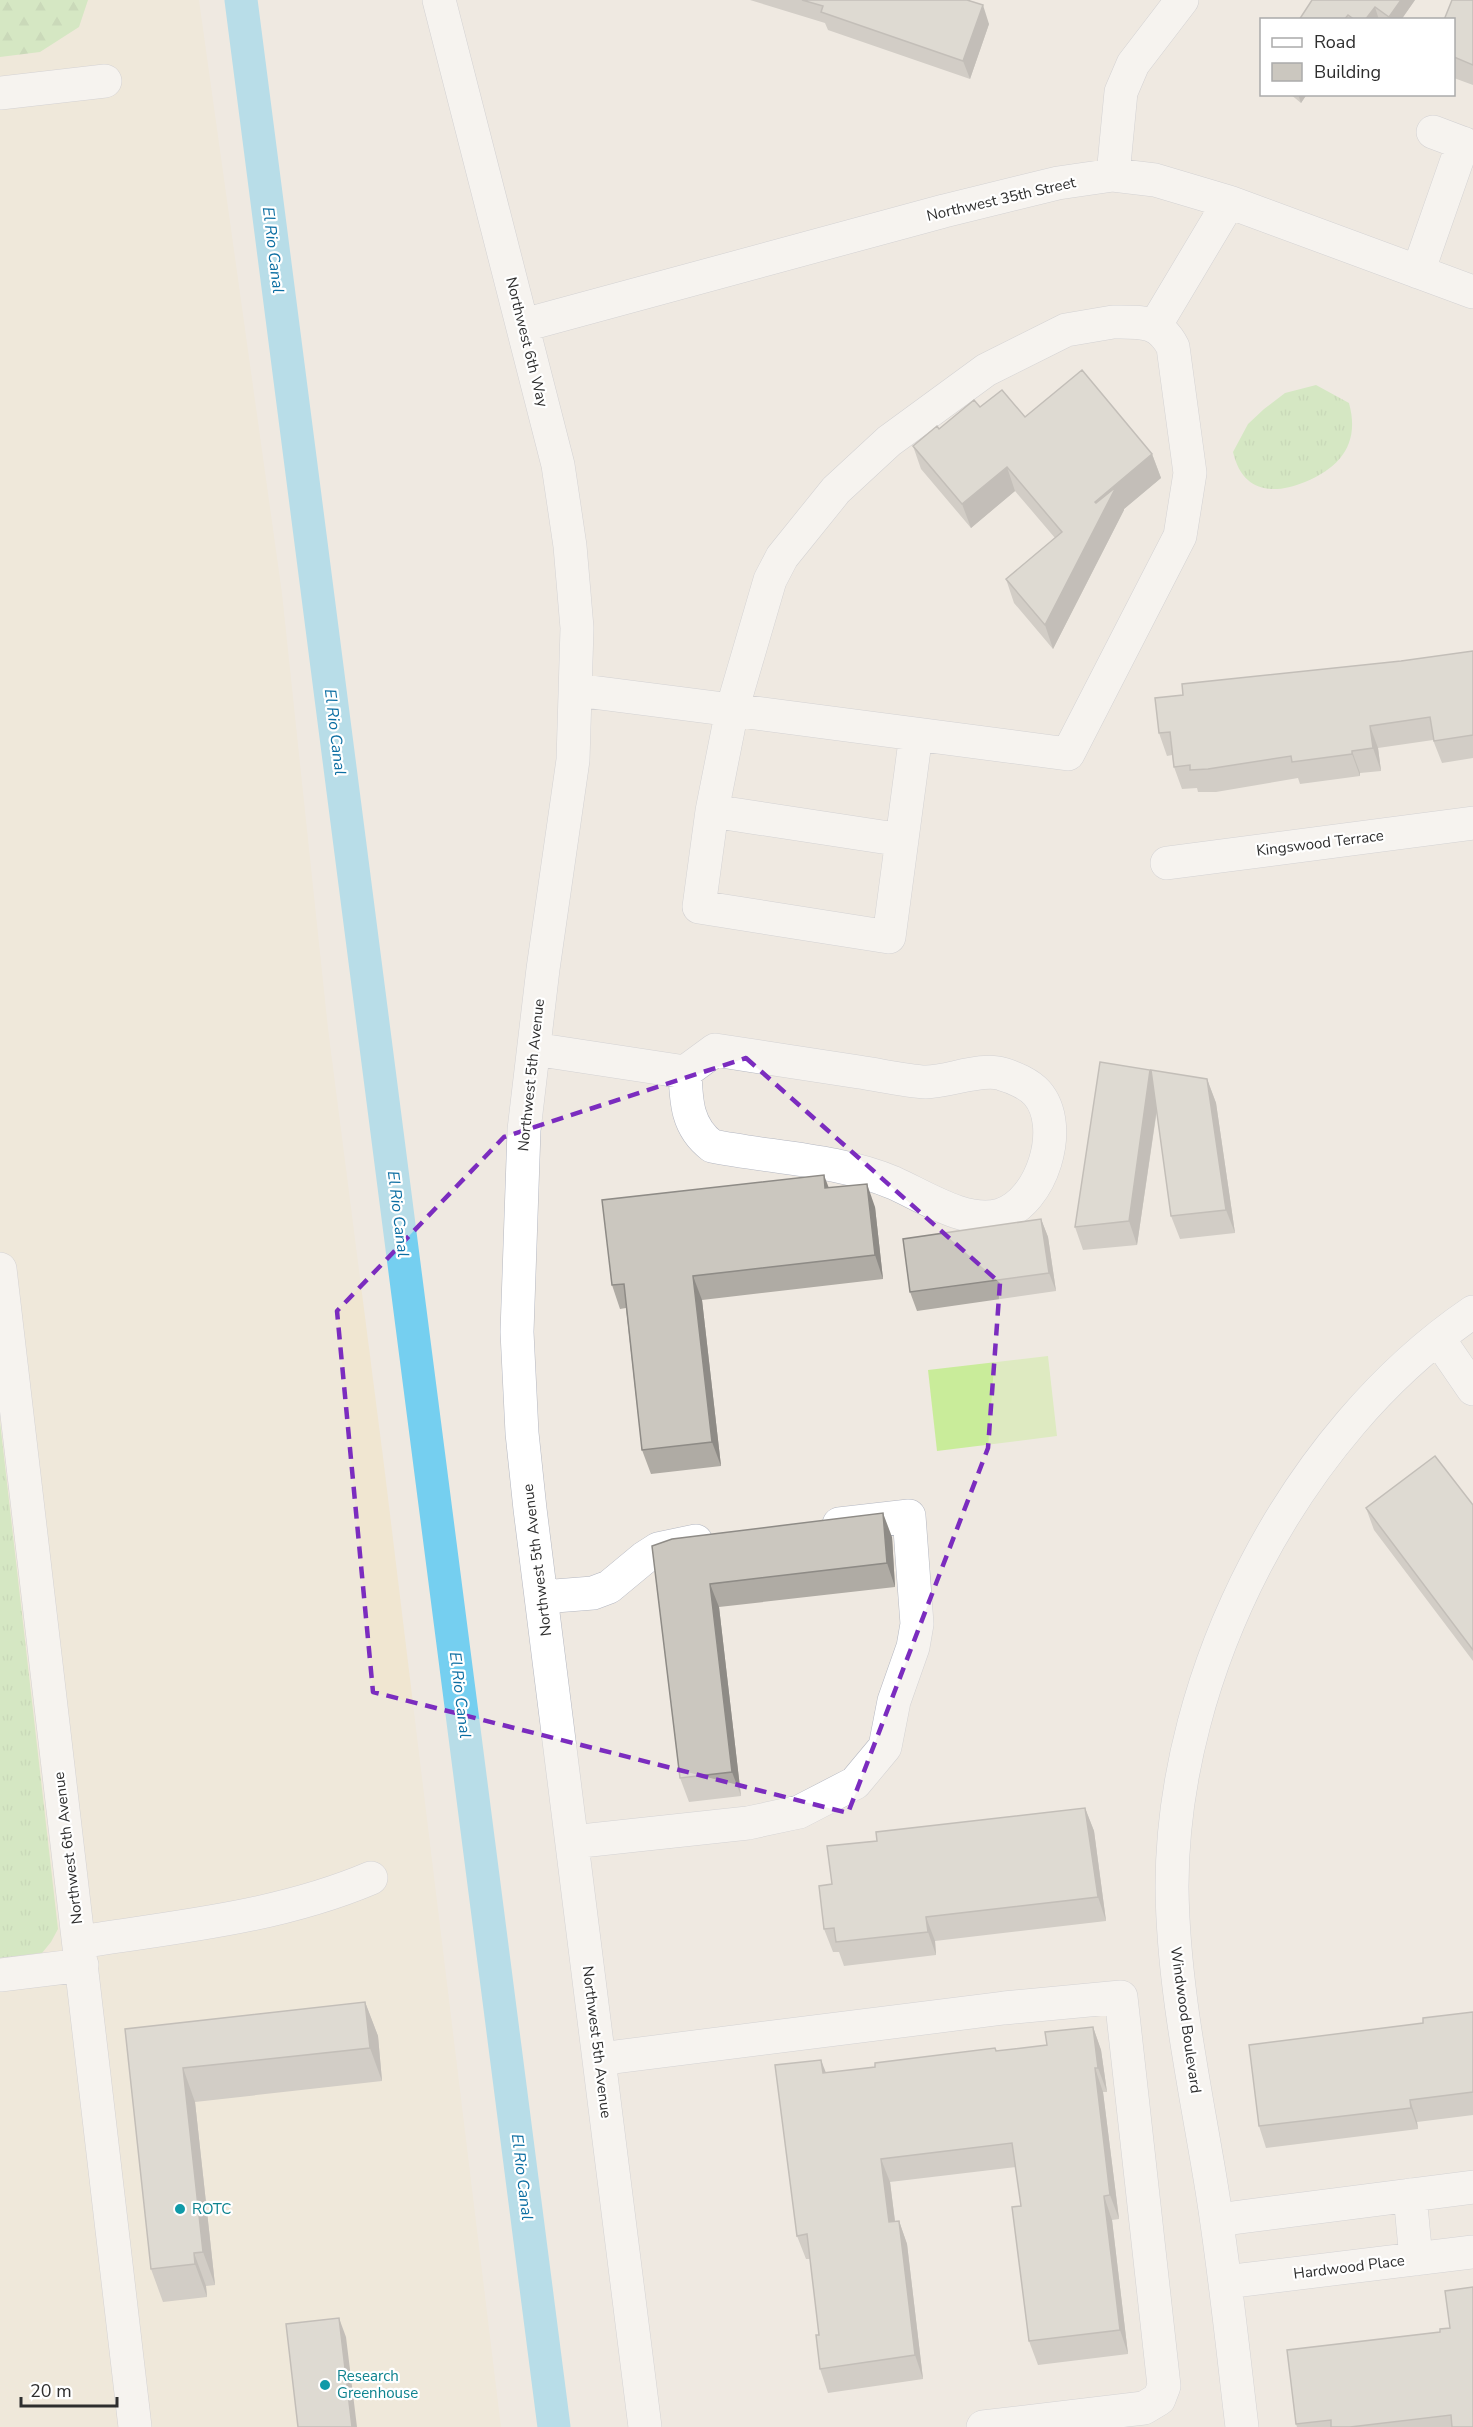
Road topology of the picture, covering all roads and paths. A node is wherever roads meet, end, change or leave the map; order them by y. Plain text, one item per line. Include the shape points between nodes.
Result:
1 (439, 0) edge
2 (1182, 0) edge
3 (105, 81) dead end
4 (0, 93) edge
5 (1433, 132) dead end
6 (1468, 146) edge
7 (1113, 175) junction
8 (1229, 202) junction
9 (1418, 272) junction
10 (1473, 292) edge
11 (524, 325) junction
12 (1155, 326) junction
13 (576, 690) junction
14 (732, 710) junction
15 (916, 734) junction
16 (712, 811) junction
17 (1473, 824) edge
18 (902, 840) junction
19 (1167, 863) dead end
20 (534, 1048) junction
21 (685, 1072) junction
22 (0, 1269) edge
23 (1473, 1312) edge
24 (1438, 1338) junction
25 (1473, 1389) edge
26 (805, 1528) edge
27 (724, 1538) edge
28 (542, 1597) junction
29 (572, 1842) junction
30 (371, 1878) dead end
31 (80, 1954) junction
32 (0, 1975) edge
33 (599, 2059) junction
34 (1473, 2187) edge
35 (1410, 2195) junction
36 (1217, 2220) junction
37 (1473, 2252) edge
38 (1416, 2259) junction
39 (1225, 2282) junction
40 (135, 2427) edge
41 (645, 2427) edge
42 (983, 2427) edge
43 (1242, 2427) edge

1 - 11 street, Northwest 6th Way
2 - 7 street via 1133,64 1121,92
3 - 4 street
5 - 6 street
6 - 9 street
7 - 8 street, Northwest 35th Street via 1155,180
7 - 11 street, Northwest 35th Street via 1058,183 944,211
8 - 9 street, Northwest 35th Street
8 - 12 street
9 - 10 street, Northwest 35th Street
11 - 13 street, Northwest 6th Way via 558,465 570,546 577,628
12 - 14 street via 1135,322 1091,324 1045,339 987,370 864,462 782,557 770,580
12 - 15 street via 1165,333 1173,347 1190,473 1180,536 1068,754
13 - 14 street
13 - 20 street, Northwest 5th Avenue via 573,760
14 - 15 street
14 - 16 street
15 - 18 street
16 - 18 street
16 - 18 street via 699,907 889,937
17 - 19 street, Kingswood Terrace
20 - 21 street
20 - 28 street, Northwest 5th Avenue via 524,1130 517,1332 522,1433
21 - 21 street via 691,1121 712,1146 852,1169 943,1207 976,1216 999,1216 1016,1208 1035,1186 1048,1153 1046,1108 1037,1093 999,1072 925,1082 715,1050
22 - 31 street, Northwest 6th Avenue
23 - 24 street, Windwood Boulevard
24 - 25 street
24 - 36 street, Windwood Boulevard via 1360,1412 1314,1469 1273,1531 1239,1597 1211,1666 1191,1737 1178,1810 1174,1958
26 - 29 street via 909,1516 917,1624 885,1747 855,1784 799,1812 748,1823
27 - 28 street via 658,1549 609,1587 593,1593
28 - 29 street, Northwest 5th Avenue
29 - 33 street, Northwest 5th Avenue
30 - 31 street via 246,1916
31 - 32 street
31 - 40 street, Northwest 6th Avenue
33 - 41 street, Northwest 5th Avenue
33 - 42 street via 1121,1997 1164,2385 1159,2399 1144,2408
34 - 35 street
35 - 36 street
35 - 38 street
36 - 39 street, Windwood Boulevard
37 - 38 street, Hardwood Place
38 - 39 street, Hardwood Place
39 - 43 street, Windwood Boulevard

